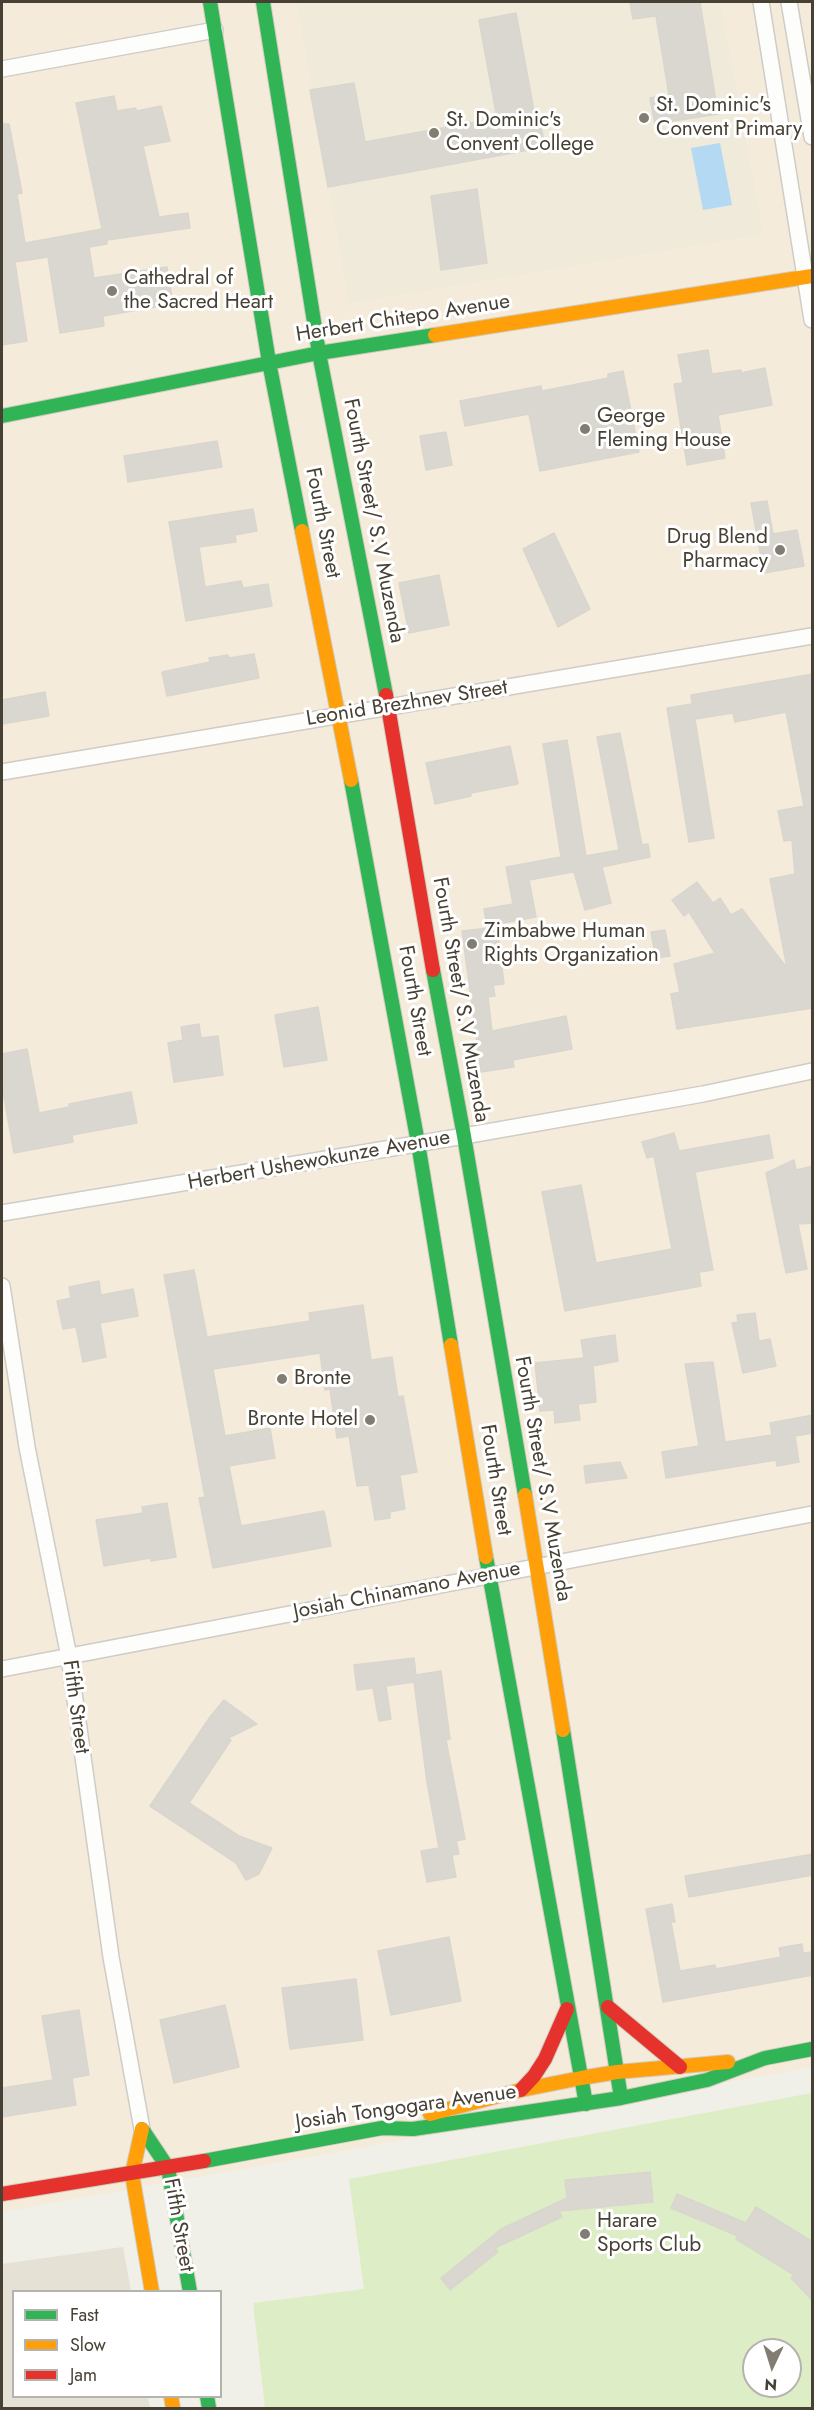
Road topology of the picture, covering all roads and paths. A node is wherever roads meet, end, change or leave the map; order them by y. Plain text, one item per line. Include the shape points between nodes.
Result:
1 (210, 2) edge
2 (262, 2) edge
3 (760, 2) edge
4 (789, 2) edge
5 (215, 30) junction
6 (2, 69) edge
7 (809, 93) edge
8 (813, 137) edge
9 (809, 277) edge
10 (813, 320) edge
11 (319, 353) junction
12 (269, 362) junction
13 (2, 416) edge
14 (813, 636) edge
15 (388, 707) junction
16 (338, 715) junction
17 (2, 772) edge
18 (813, 1071) edge
19 (464, 1136) junction
20 (418, 1143) junction
21 (2, 1214) edge
22 (2, 1286) edge
23 (813, 1514) edge
24 (537, 1567) junction
25 (489, 1575) junction
26 (69, 1657) junction
27 (2, 1669) edge
28 (608, 2007) junction
29 (567, 2009) junction
30 (813, 2049) edge
31 (765, 2058) junction
32 (680, 2067) junction
33 (617, 2072) junction
34 (581, 2078) junction
35 (520, 2090) junction
36 (621, 2098) junction
37 (586, 2104) junction
38 (382, 2128) junction
39 (142, 2129) junction
40 (168, 2168) junction
41 (132, 2174) junction
42 (2, 2194) edge
43 (152, 2290) edge
44 (190, 2290) edge

1 - 5 main road, Fourth Street
2 - 11 main road, Fourth Street/ S.V Muzenda
3 - 9 street
4 - 7 street
5 - 6 street
5 - 12 main road, Fourth Street
7 - 8 street
9 - 10 street
9 - 11 main road, Herbert Chitepo Avenue
11 - 12 main road, Herbert Chitepo Avenue
11 - 15 main road, Fourth Street/ S.V Muzenda
12 - 13 main road, Herbert Chitepo Avenue
12 - 16 main road, Fourth Street
14 - 15 street, Leonid Brezhnev Street
15 - 16 street, Leonid Brezhnev Street
15 - 19 main road, Fourth Street/ S.V Muzenda
16 - 17 street, Leonid Brezhnev Street
16 - 20 main road, Fourth Street
18 - 19 street, Herbert Ushewokunze Avenue
19 - 20 street, Herbert Ushewokunze Avenue
19 - 24 main road, Fourth Street/ S.V Muzenda
20 - 21 street, Herbert Ushewokunze Avenue
20 - 25 main road, Fourth Street
22 - 26 street, Fifth Street via 27,1447
23 - 24 street, Josiah Chinamano Avenue
24 - 25 street, Josiah Chinamano Avenue
24 - 28 main road, Fourth Street/ S.V Muzenda
25 - 26 street, Josiah Chinamano Avenue
25 - 29 main road, Fourth Street
26 - 27 street, Josiah Chinamano Avenue
26 - 39 street, Fifth Street via 111,1957
28 - 32 main road
28 - 33 main road
29 - 34 main road, Fourth Street
29 - 35 main road via 545,2060
30 - 31 main road, Josiah Tongogara Avenue
31 - 32 main road
31 - 36 main road, Josiah Tongogara Avenue via 707,2080
32 - 33 main road
33 - 34 main road
33 - 36 main road
34 - 35 main road
34 - 37 main road, Fourth Street
35 - 38 main road
36 - 37 main road, Josiah Tongogara Avenue
37 - 38 main road, Josiah Tongogara Avenue via 413,2129
38 - 40 main road, Josiah Tongogara Avenue
39 - 40 main road, Fifth Street
39 - 41 main road, Fifth Street
40 - 41 main road, Josiah Tongogara Avenue
40 - 44 main road, Fifth Street
41 - 42 main road, Josiah Tongogara Avenue
41 - 43 main road, Fifth Street

